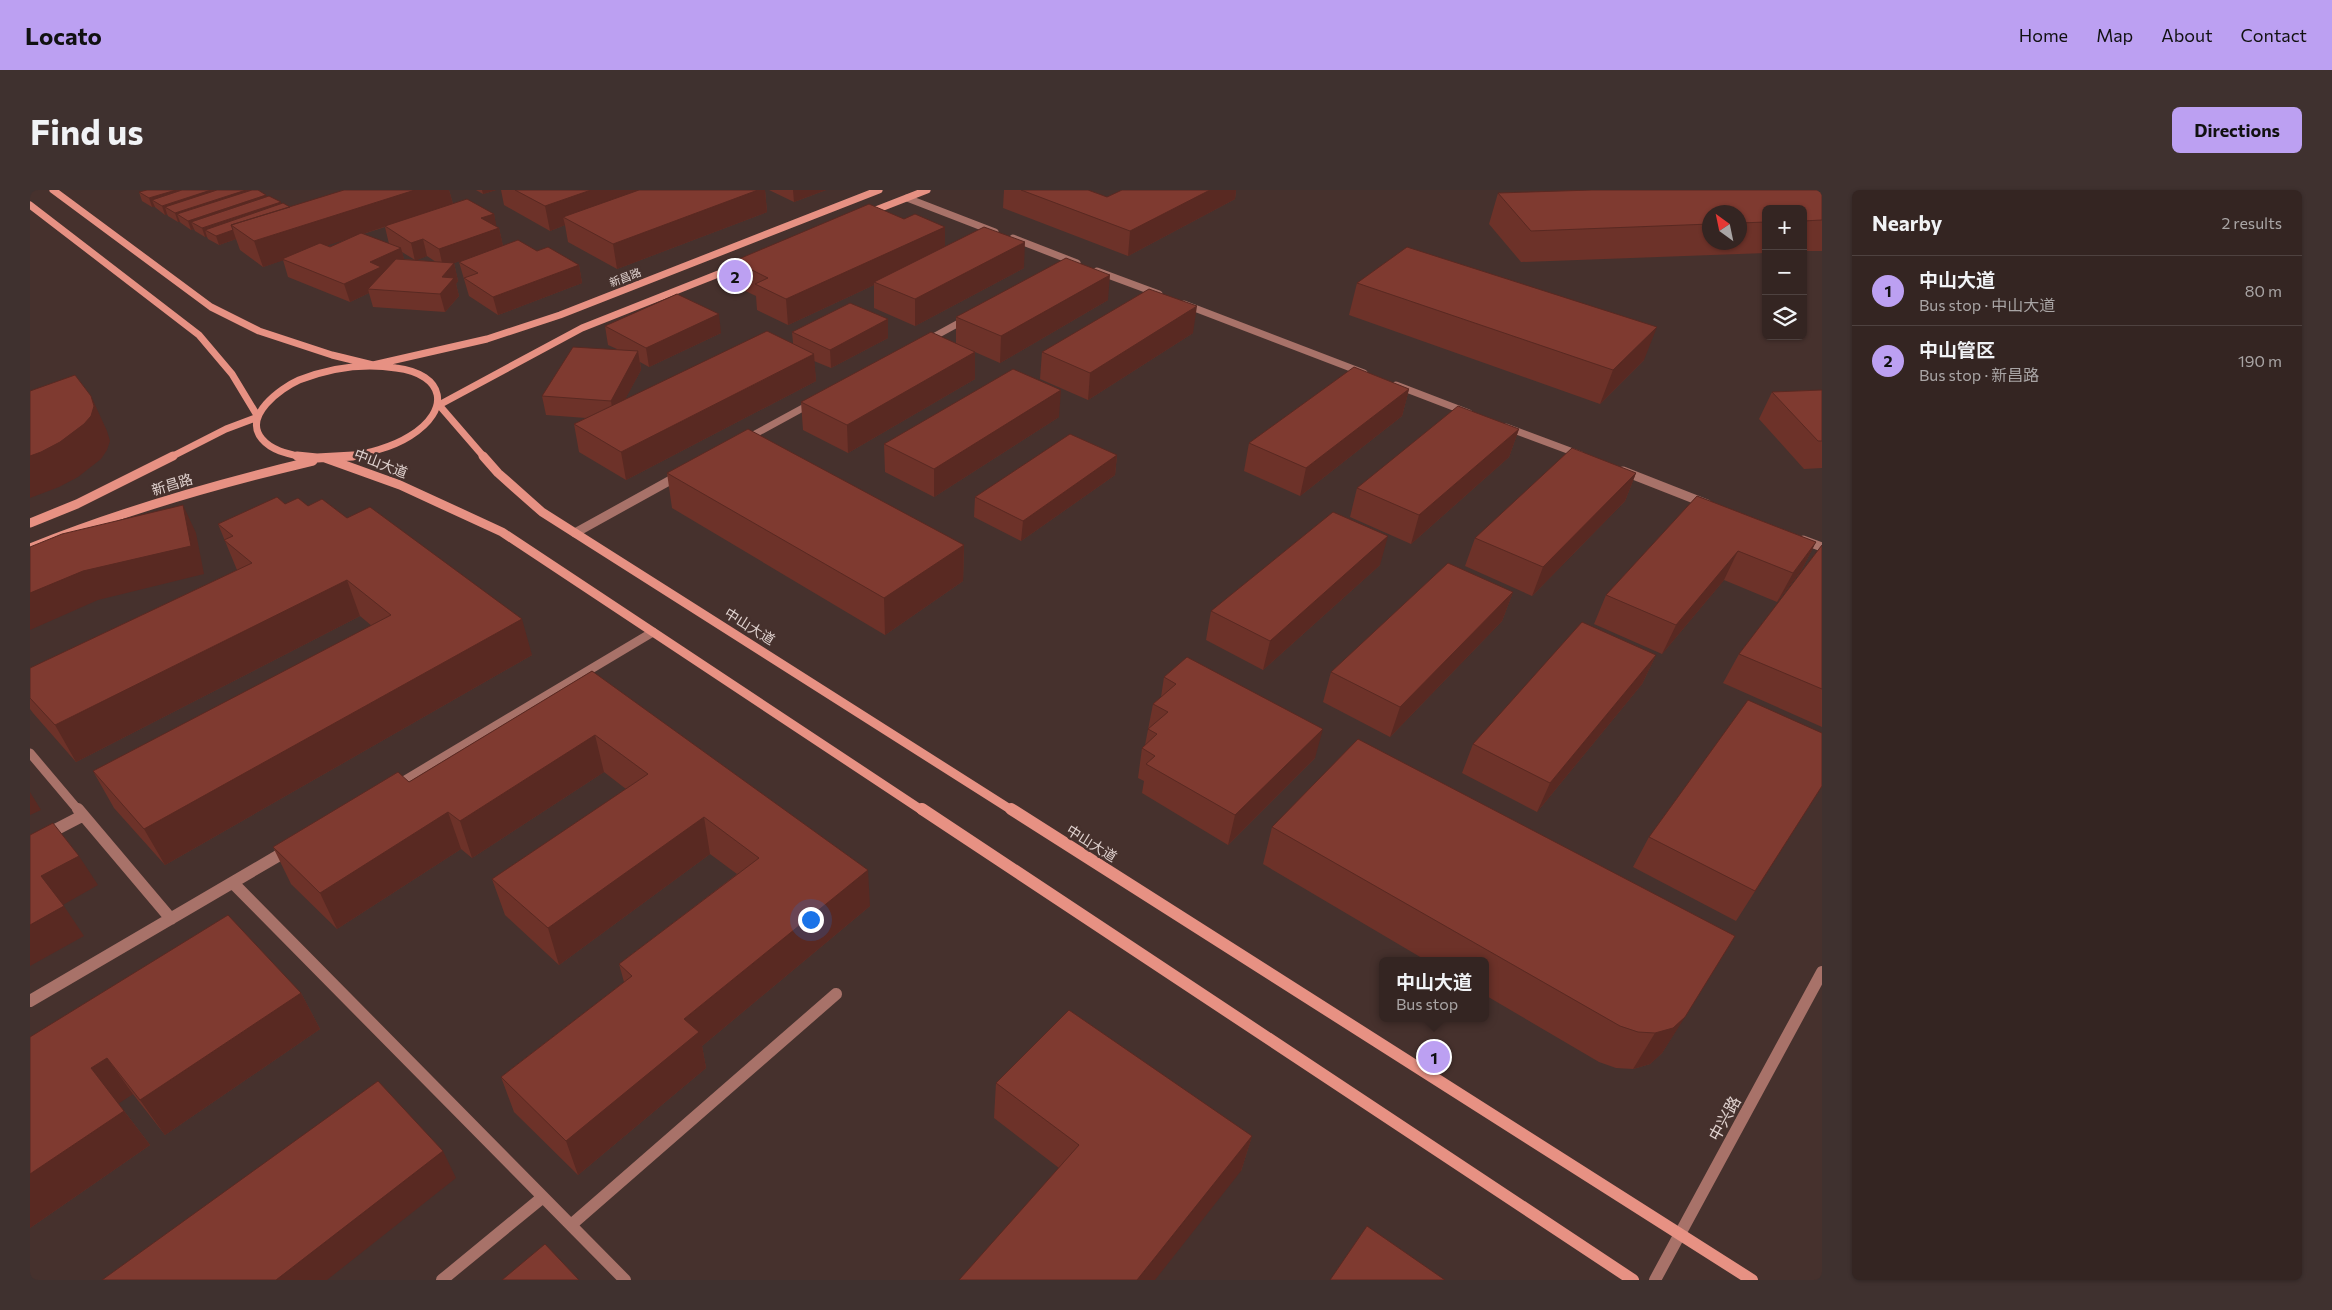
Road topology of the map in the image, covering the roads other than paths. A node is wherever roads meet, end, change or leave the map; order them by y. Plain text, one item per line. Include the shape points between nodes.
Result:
1 (53, 190) edge
2 (879, 190) edge
3 (927, 190) edge
4 (907, 198) junction
5 (30, 205) edge
6 (862, 216) edge
7 (754, 259) edge
8 (1072, 261) junction
9 (1081, 264) edge
10 (1063, 266) edge
11 (1090, 268) edge
12 (1164, 296) edge
13 (1174, 300) edge
14 (976, 313) edge
15 (915, 347) edge
16 (373, 365) junction
17 (1368, 374) edge
18 (1387, 381) edge
19 (819, 399) edge
20 (439, 405) junction
21 (1479, 416) edge
22 (258, 417) junction
23 (1498, 424) edge
24 (740, 442) edge
25 (325, 458) junction
26 (1590, 459) edge
27 (1618, 470) edge
28 (688, 471) edge
29 (1711, 505) edge
30 (30, 523) edge
31 (575, 533) junction
32 (1794, 537) edge
33 (1822, 547) edge
34 (30, 548) edge
35 (653, 632) junction
36 (30, 752) edge
37 (387, 791) edge
38 (82, 816) junction
39 (301, 842) edge
40 (30, 843) edge
41 (232, 883) junction
42 (171, 919) junction
43 (1822, 972) edge
44 (836, 994) dead end
45 (30, 1001) edge
46 (543, 1197) junction
47 (571, 1225) junction
48 (1680, 1234) junction
49 (442, 1280) edge
50 (625, 1280) edge
51 (1634, 1280) edge
52 (1655, 1280) edge
53 (1752, 1280) edge

1 - 16 main road via 211,307 259,331
2 - 16 main road, 新昌路 via 560,315 487,339
3 - 4 main road
4 - 6 main road
4 - 8 street
5 - 22 main road via 216,350
7 - 20 main road via 582,328
8 - 9 street
8 - 10 street
11 - 12 street
13 - 17 street
14 - 15 street
16 - 20 main road via 417,372 432,381 439,392
16 - 22 main road via 332,371 300,381 281,391 267,403
18 - 21 street
19 - 24 street
20 - 25 main road via 431,419 401,440 378,450
20 - 31 main road, 中山大道 via 498,473 542,512
22 - 25 main road via 257,430 264,442 293,455
22 - 30 main road, 新昌路 via 226,429 77,504
23 - 26 street
25 - 34 main road, 新昌路 via 167,499
25 - 35 main road, 中山大道 via 400,486 502,532
27 - 29 street
28 - 31 street
31 - 48 main road, 中山大道
32 - 33 street
35 - 37 street
35 - 51 main road, 中山大道
36 - 38 street
38 - 40 street
38 - 42 street
39 - 41 street
41 - 42 street
41 - 46 street
42 - 45 street
43 - 48 street, 中兴路
44 - 47 street
46 - 47 street
46 - 49 street
47 - 50 street
48 - 52 street, 中兴路
48 - 53 main road, 中山大道

